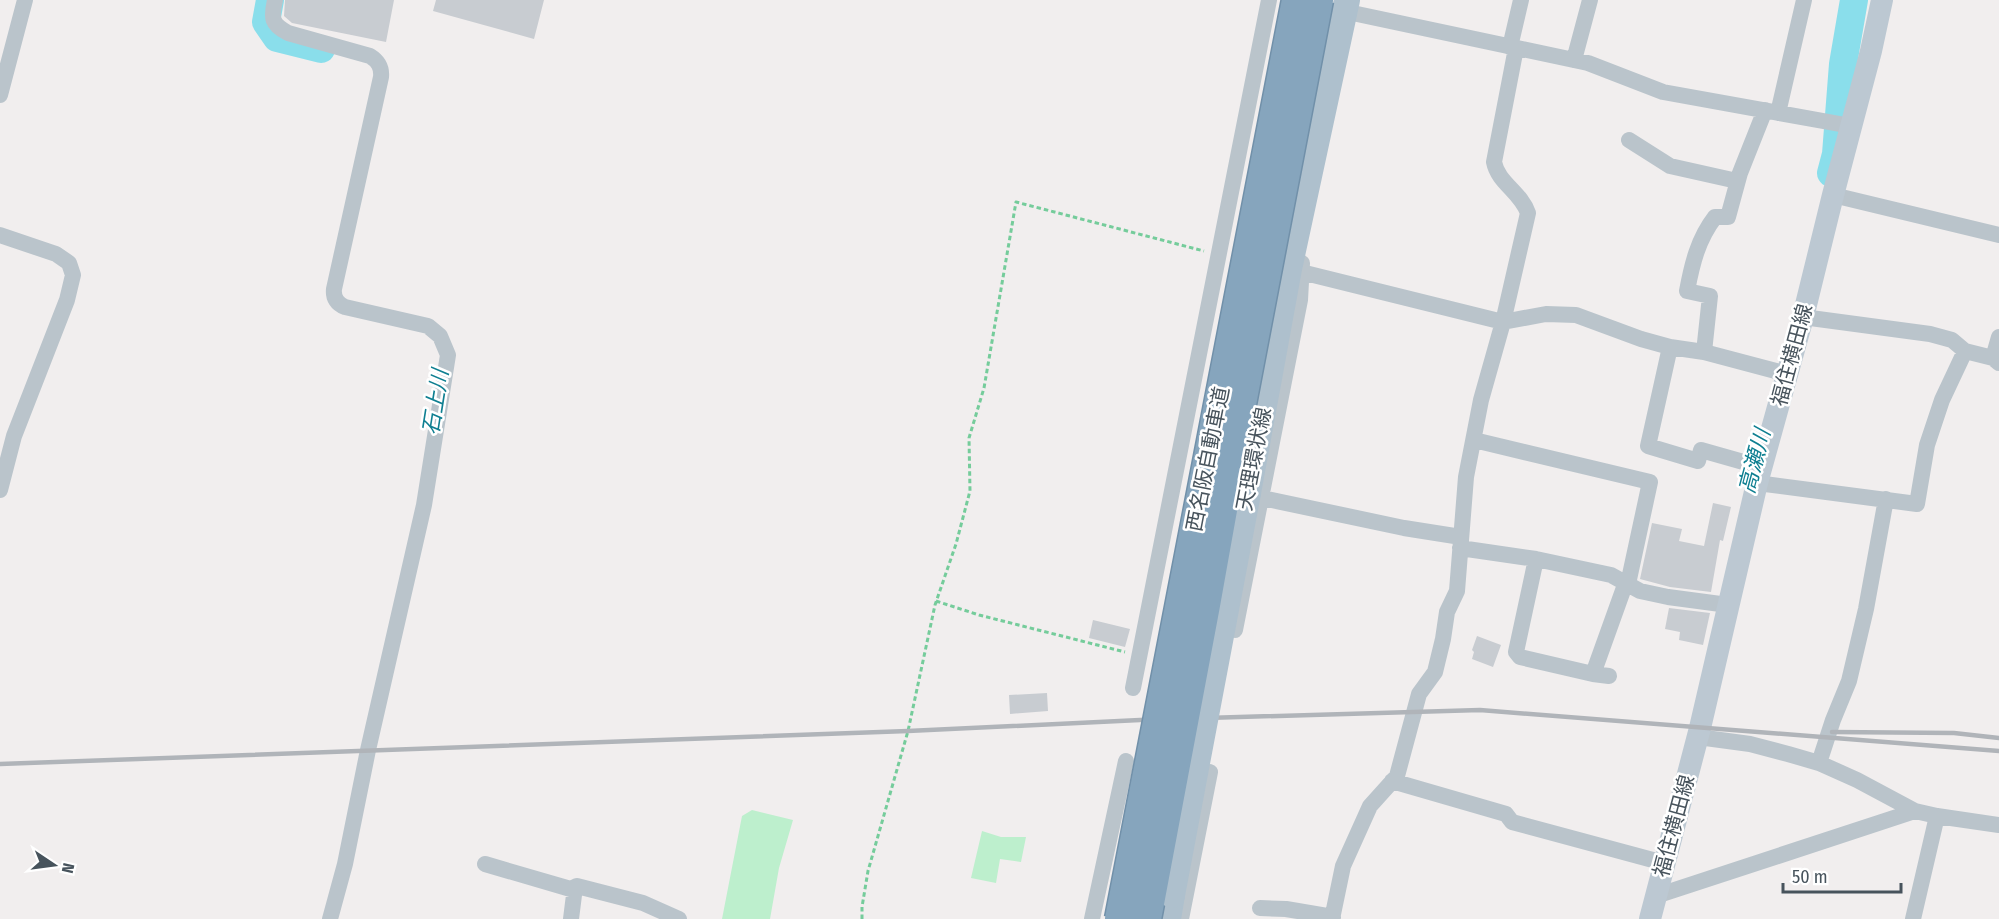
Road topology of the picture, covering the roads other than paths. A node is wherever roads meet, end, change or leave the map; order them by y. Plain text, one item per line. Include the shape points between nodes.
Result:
1 (25, 0) edge
2 (275, 0) edge
3 (1269, 0) edge
4 (1297, 0) edge
5 (1521, 0) edge
6 (1590, 0) edge
7 (1804, 0) edge
8 (1882, 0) edge
9 (1336, 4) edge
10 (1513, 47) junction
11 (1574, 60) junction
12 (0, 95) edge
13 (1771, 112) junction
14 (1851, 126) junction
15 (1629, 140) dead end
16 (1737, 181) junction
17 (1833, 195) junction
18 (1999, 235) edge
19 (0, 236) edge
20 (1296, 271) junction
21 (1803, 317) junction
22 (1503, 322) junction
23 (1999, 337) edge
24 (1670, 347) junction
25 (1965, 351) junction
26 (1704, 352) junction
27 (1996, 361) edge
28 (1787, 374) junction
29 (1474, 440) junction
30 (1759, 475) junction
31 (0, 490) edge
32 (1255, 495) junction
33 (1886, 499) junction
34 (1460, 542) junction
35 (1536, 559) junction
36 (1627, 583) junction
37 (1721, 604) junction
38 (1225, 677) dead end
39 (1133, 688) dead end
40 (1698, 737) junction
41 (1125, 761) dead end
42 (1820, 763) junction
43 (1210, 772) dead end
44 (1392, 781) junction
45 (1915, 811) junction
46 (1937, 816) junction
47 (1999, 825) edge
48 (1664, 863) junction
49 (485, 864) dead end
50 (574, 891) junction
51 (1656, 896) junction
52 (1170, 907) edge
53 (1260, 908) dead end
54 (1333, 918) edge
55 (330, 919) edge
56 (571, 919) edge
57 (679, 919) edge
58 (1092, 919) edge
59 (1120, 919) edge
60 (1146, 919) edge
61 (1182, 919) edge
62 (1650, 919) edge
63 (1913, 919) edge

1 - 12 street
2 - 55 street via 272,16 277,27 370,56 381,68 335,298 345,307 428,326 440,336 448,355 424,505
3 - 39 street
4 - 59 highway, 西名阪自動車道, bridge
5 - 10 street
6 - 11 street
7 - 13 street
8 - 14 main road, 福住横田線
9 - 10 street
9 - 20 main road, 天理環状線
9 - 60 highway, 西名阪自動車道, bridge via 1240,408
10 - 11 street
10 - 22 street via 1494,162 1496,172 1524,202 1528,213
11 - 13 street via 1663,92
13 - 14 street
13 - 16 street
14 - 17 main road, 福住横田線
15 - 16 street via 1670,166
16 - 26 street via 1728,217 1715,218 1708,226 1692,260 1687,291 1710,296
17 - 18 street
17 - 21 main road, 福住横田線
19 - 31 street via 56,254 69,263 73,275 14,436
20 - 22 street
20 - 32 main road, 天理環状線
21 - 25 street via 1930,334 1952,340
21 - 28 main road, 福住横田線
22 - 24 street via 1546,314 1576,315
22 - 29 street
23 - 27 street
24 - 26 street
24 - 30 street via 1648,446 1698,461 1701,450
25 - 27 street
25 - 33 street via 1927,445 1917,504
26 - 28 street
28 - 30 main road, 福住横田線
29 - 34 street
29 - 36 street via 1650,482
30 - 33 street
30 - 37 main road, 福住横田線
32 - 34 street
32 - 38 street
32 - 52 main road, 天理環状線, bridge
33 - 42 street via 1849,681
34 - 35 street
34 - 44 street via 1457,591 1447,612 1435,672 1419,694 1397,776
35 - 36 street via 1611,575
35 - 36 street via 1516,652 1520,657 1601,675
36 - 37 street via 1640,591
37 - 40 main road, 福住横田線
40 - 42 street via 1750,744
40 - 48 main road, 福住横田線
41 - 58 street
42 - 45 street
43 - 61 street
44 - 48 street via 1506,814 1512,822
44 - 54 street via 1370,806 1342,866
45 - 46 street
45 - 51 street
46 - 47 street
46 - 63 street
48 - 51 main road, 福住横田線
49 - 50 street
50 - 56 street
50 - 57 street via 577,886 643,903
51 - 62 main road, 福住横田線
53 - 54 street

